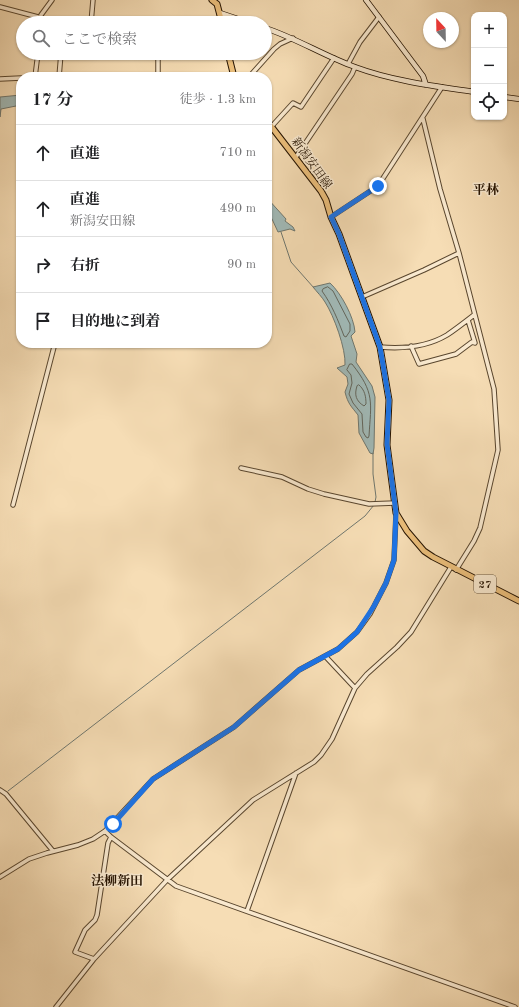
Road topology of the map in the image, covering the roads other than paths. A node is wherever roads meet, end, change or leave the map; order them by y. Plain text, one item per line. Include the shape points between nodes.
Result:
1 (52, 0) edge
2 (93, 0) edge
3 (212, 0) edge
4 (366, 0) edge
5 (218, 2) edge
6 (0, 8) edge
7 (220, 13) junction
8 (33, 16) edge
9 (42, 16) edge
10 (92, 16) edge
11 (221, 16) edge
12 (229, 16) edge
13 (379, 17) junction
14 (272, 31) edge
15 (292, 38) junction
16 (272, 51) edge
17 (334, 58) junction
18 (37, 60) edge
19 (60, 60) edge
20 (158, 60) edge
21 (230, 60) edge
22 (264, 60) edge
23 (348, 64) junction
24 (355, 67) junction
25 (36, 72) edge
26 (59, 72) edge
27 (158, 72) edge
28 (233, 72) edge
29 (253, 72) edge
30 (16, 78) edge
31 (0, 79) edge
32 (426, 85) junction
33 (442, 87) junction
34 (471, 92) edge
35 (507, 97) edge
36 (519, 99) edge
37 (422, 119) junction
38 (272, 126) joint
39 (296, 157) junction
40 (331, 217) junction
41 (459, 253) junction
42 (362, 297) junction
43 (474, 315) junction
44 (468, 320) junction
45 (411, 346) junction
46 (380, 347) junction
47 (53, 348) edge
48 (241, 468) dead end
49 (395, 503) junction
50 (13, 504) dead end
51 (396, 513) junction
52 (454, 568) junction
53 (519, 601) edge
54 (326, 657) junction
55 (355, 688) junction
56 (296, 773) junction
57 (0, 790) edge
58 (105, 831) junction
59 (111, 837) junction
60 (53, 851) junction
61 (0, 877) edge
62 (167, 880) junction
63 (247, 911) junction
64 (94, 959) junction
65 (56, 1007) edge
66 (515, 1007) edge

1 - 9 street
2 - 10 street
3 - 5 main road
4 - 13 street
5 - 7 main road
6 - 8 street
7 - 11 main road
7 - 12 street
13 - 23 street via 360,42
13 - 32 street via 423,76
14 - 15 street
15 - 16 street
15 - 17 street
17 - 23 street
17 - 38 street via 301,107 293,103
18 - 25 street
19 - 26 street
20 - 27 street
21 - 28 main road
22 - 29 street
23 - 24 street
24 - 32 street
24 - 39 street
30 - 31 street
32 - 33 street
33 - 34 street
33 - 37 street
35 - 36 street
37 - 40 street via 378,186
37 - 41 street
38 - 39 main road, 新潟安田線 / 27
39 - 40 main road, 新潟安田線 / 27 via 321,191
40 - 42 main road, 新潟安田線 / 27
41 - 42 street
41 - 43 street
42 - 46 main road, 新潟安田線 / 27
43 - 44 street
43 - 52 street via 494,389 498,450 480,528 474,541
44 - 45 street via 446,336
44 - 45 street via 475,343 472,342 456,354 419,364
45 - 46 street
46 - 49 main road, 新潟安田線 / 27 via 389,400 387,444
47 - 50 street
48 - 49 street via 282,477 324,494 369,504
49 - 51 main road, 新潟安田線 / 27
51 - 52 main road, 新潟安田線 / 27 via 406,531 424,551
51 - 54 street via 394,560 386,583 370,614 349,640
52 - 53 main road, 新潟安田線 / 27
52 - 55 street via 411,632
54 - 55 street
54 - 58 street via 305,665 234,727 153,779
55 - 56 street via 332,739 321,755
56 - 62 street via 253,800
56 - 63 street
57 - 60 street via 10,798
58 - 59 street
58 - 60 street via 78,845
59 - 62 street
59 - 64 street via 108,842 97,915 85,930 75,952
60 - 61 street via 29,859
62 - 63 street via 176,886
62 - 64 street
63 - 66 street
64 - 65 street

